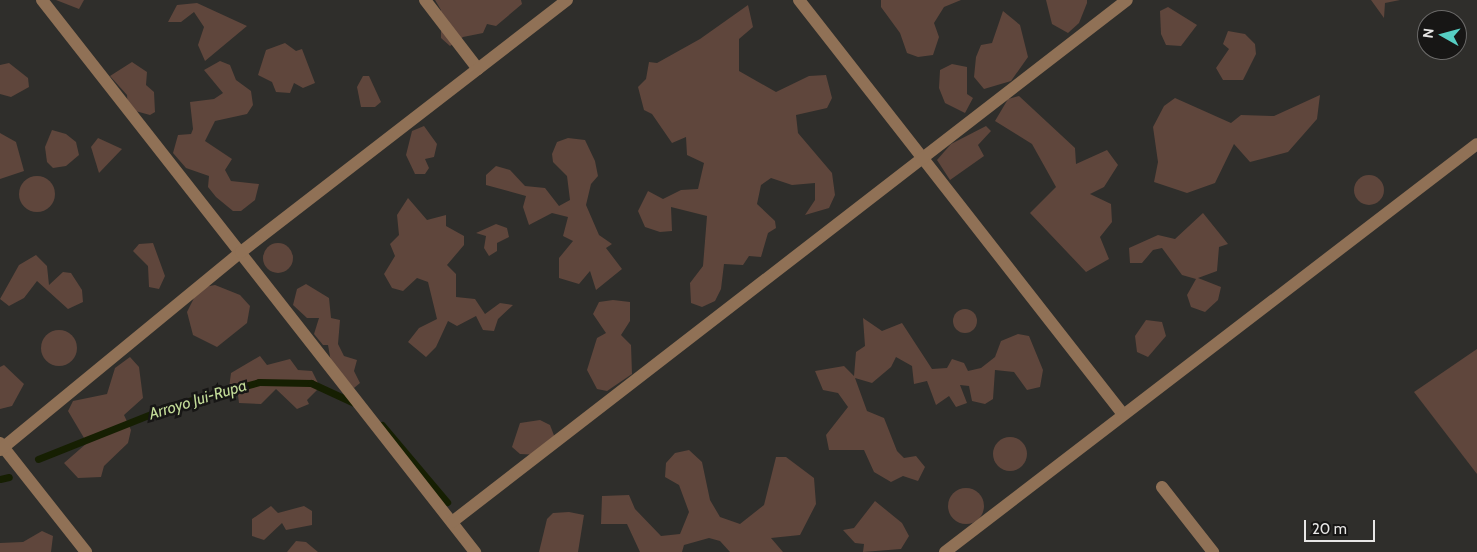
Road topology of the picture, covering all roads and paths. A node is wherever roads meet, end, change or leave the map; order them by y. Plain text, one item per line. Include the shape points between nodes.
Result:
1 (42, 0) edge
2 (425, 0) edge
3 (568, 0) edge
4 (799, 0) edge
5 (1127, 0) edge
6 (478, 69) junction
7 (1477, 144) edge
8 (923, 159) junction
9 (241, 252) junction
10 (1122, 414) junction
11 (1, 447) edge
12 (1162, 487) dead end
13 (452, 522) junction
14 (86, 552) edge
15 (474, 552) edge
16 (945, 552) edge
17 (1213, 552) edge

1 - 9 street
2 - 6 street
3 - 6 street
4 - 8 street
5 - 8 street
6 - 9 street
7 - 10 street
8 - 10 street
8 - 13 street
9 - 11 street
9 - 13 street
10 - 16 street
11 - 14 street
12 - 17 street
13 - 15 street

